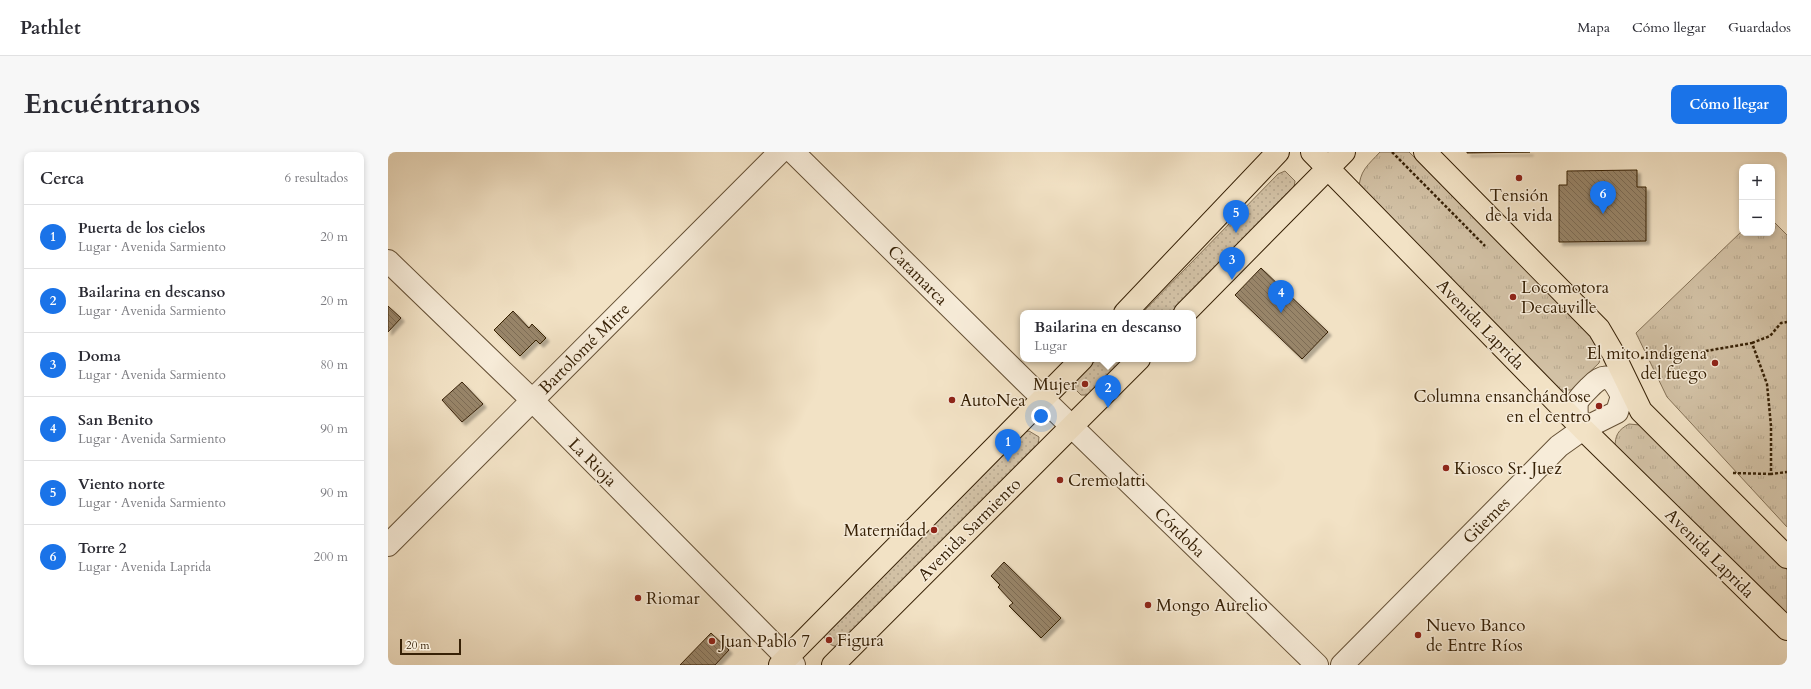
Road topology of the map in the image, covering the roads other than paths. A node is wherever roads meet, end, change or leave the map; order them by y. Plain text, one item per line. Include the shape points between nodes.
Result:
1 (780, 152) edge
2 (793, 152) edge
3 (1278, 152) edge
4 (1312, 152) edge
5 (1344, 152) edge
6 (1425, 152) edge
7 (1329, 168) junction
8 (388, 261) edge
9 (1129, 310) edge
10 (1188, 310) edge
11 (1079, 362) edge
12 (1136, 362) edge
13 (1619, 382) junction
14 (1044, 398) junction
15 (532, 400) junction
16 (1580, 425) junction
17 (1072, 426) junction
18 (388, 545) edge
19 (1787, 557) edge
20 (1787, 629) edge
21 (787, 663) edge
22 (833, 665) edge
23 (1317, 665) edge
24 (1342, 665) edge

1 - 15 street, Bartolomé Mitre
2 - 14 street, Catamarca
3 - 9 main road
4 - 7 main road, Avenida Laprida
5 - 7 main road
6 - 13 main road via 1598,329
7 - 10 main road
7 - 16 main road, Avenida Laprida
8 - 15 street, La Rioja
11 - 14 main road
12 - 17 main road, Avenida Sarmiento
13 - 16 street, Güemes via 1617,412
13 - 16 street via 1607,377 1599,378 1588,389 1578,401
13 - 19 main road via 1641,412
14 - 17 street, Córdoba
14 - 21 main road
15 - 18 street, Bartolomé Mitre
15 - 21 street, La Rioja
16 - 20 main road, Avenida Laprida
16 - 24 street, Güemes
17 - 22 main road, Avenida Sarmiento
17 - 23 street, Córdoba

